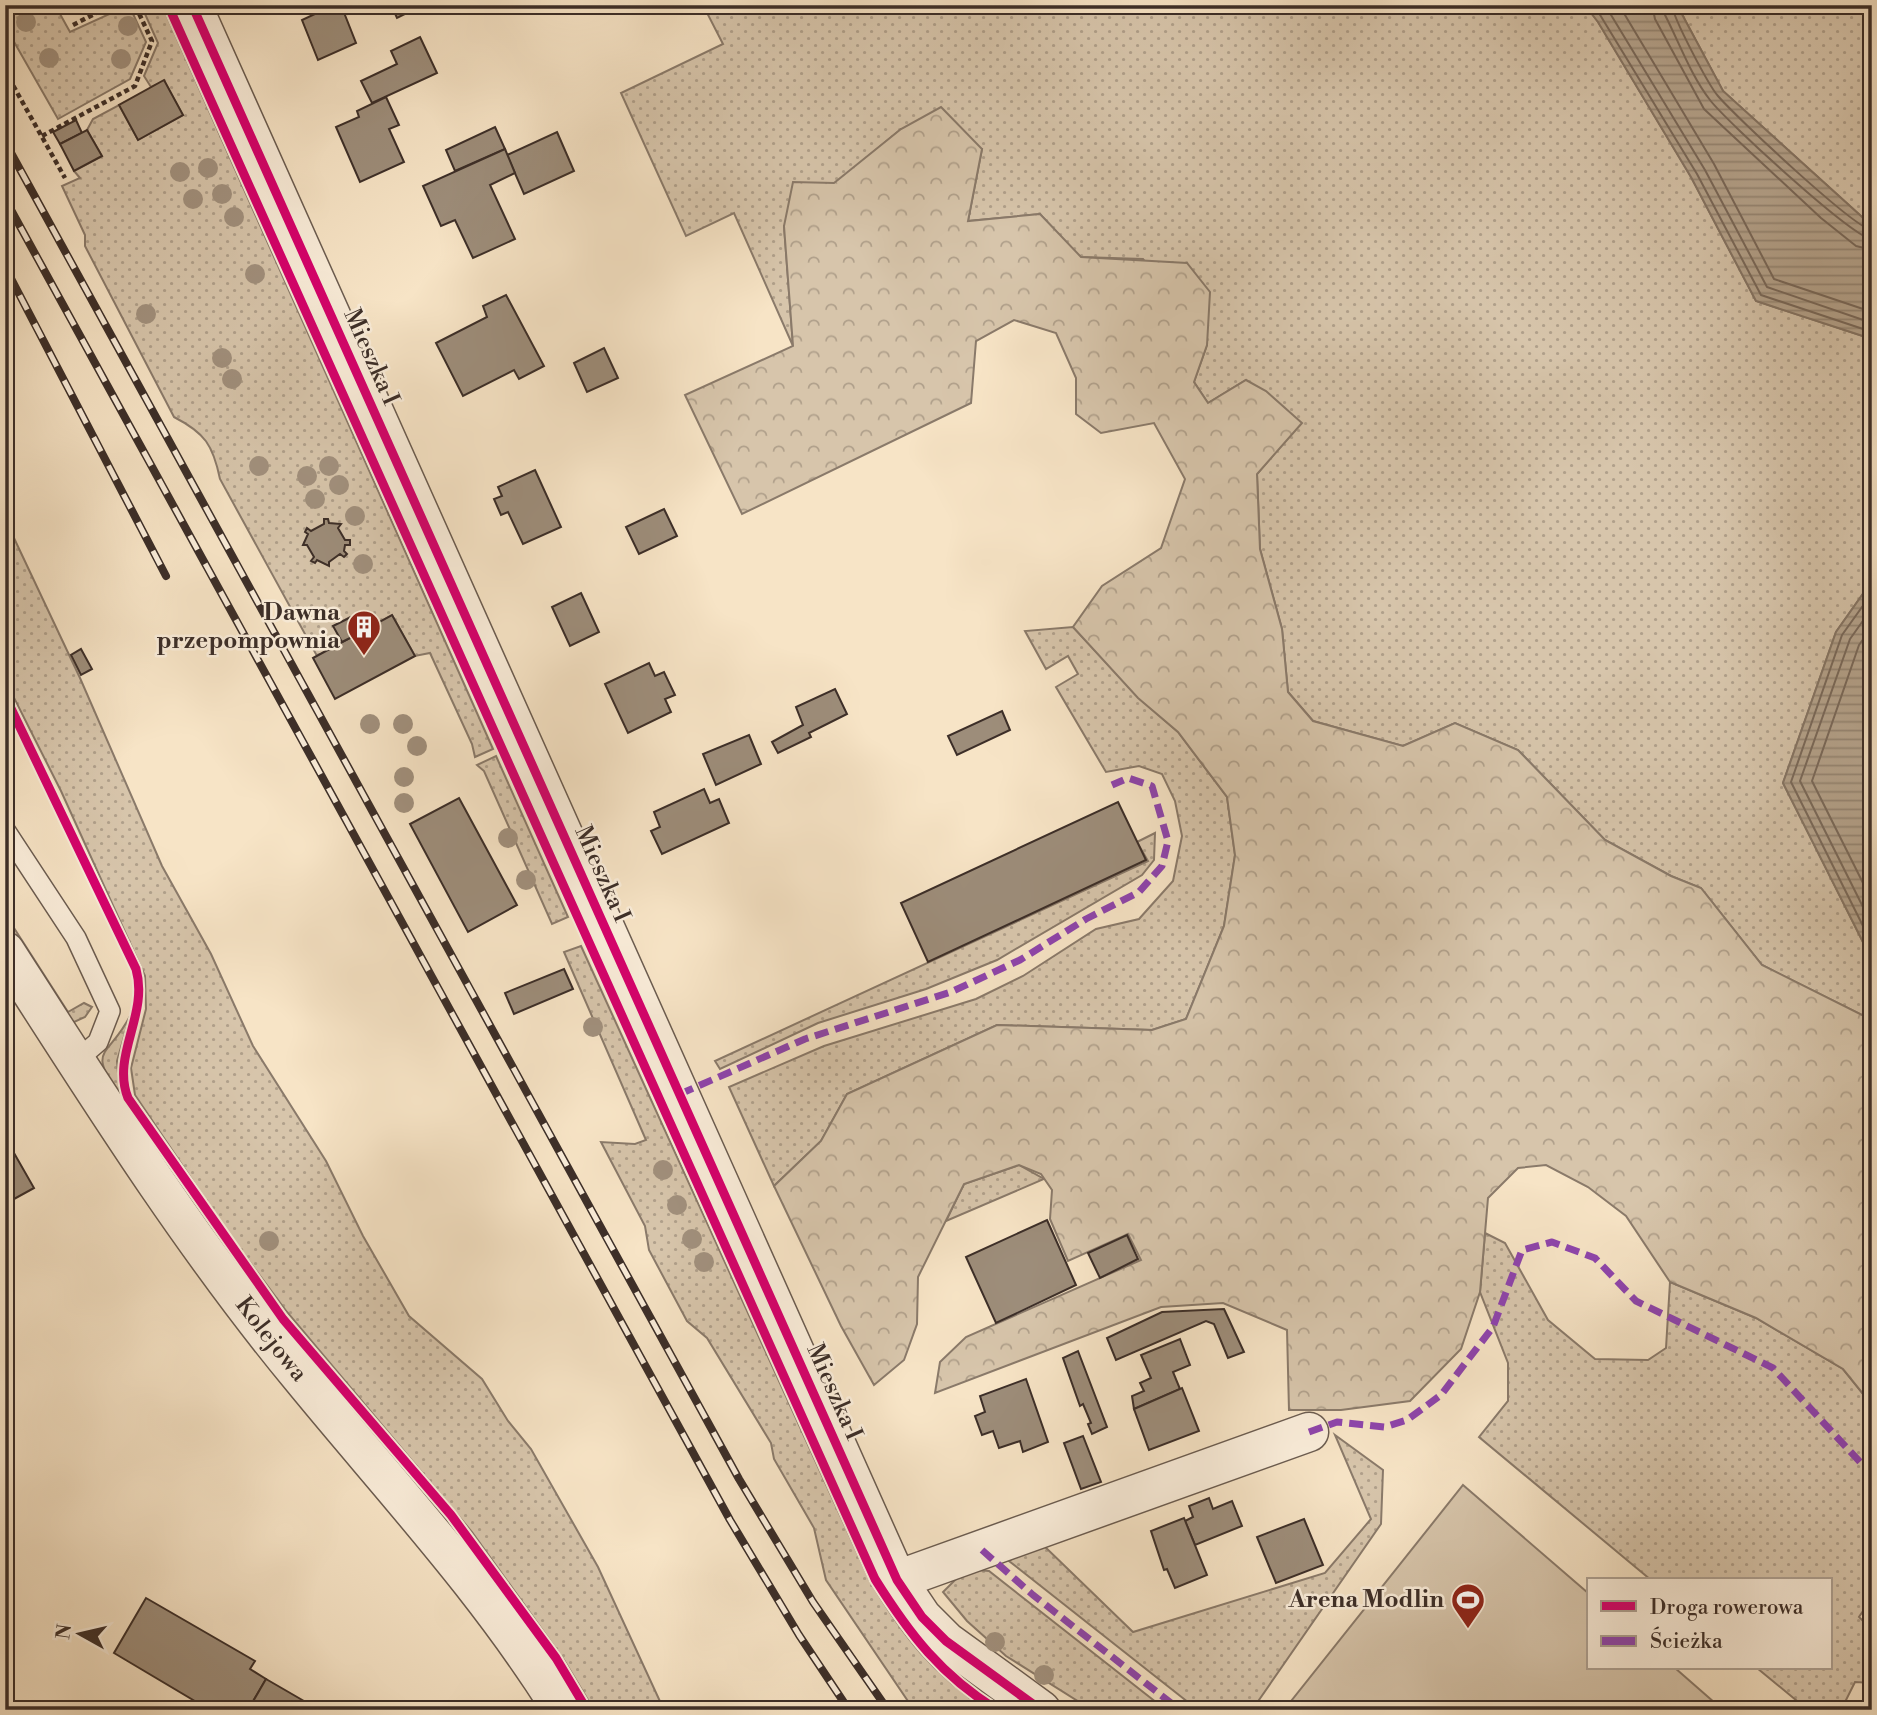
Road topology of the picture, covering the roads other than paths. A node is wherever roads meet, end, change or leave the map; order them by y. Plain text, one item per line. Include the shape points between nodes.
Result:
1 (192, 5) edge
2 (5, 830) edge
3 (5, 951) edge
4 (76, 1061) junction
5 (1309, 1432) dead end
6 (898, 1580) junction
7 (562, 1710) edge
8 (1041, 1710) edge

1 - 6 street, Mieszka I
2 - 4 lane via 76,938 110,1011 98,1042
3 - 4 street, Kolejowa
4 - 7 street, Kolejowa via 224,1279 432,1530
5 - 6 street
6 - 8 street, Mieszka I via 922,1617 946,1641

